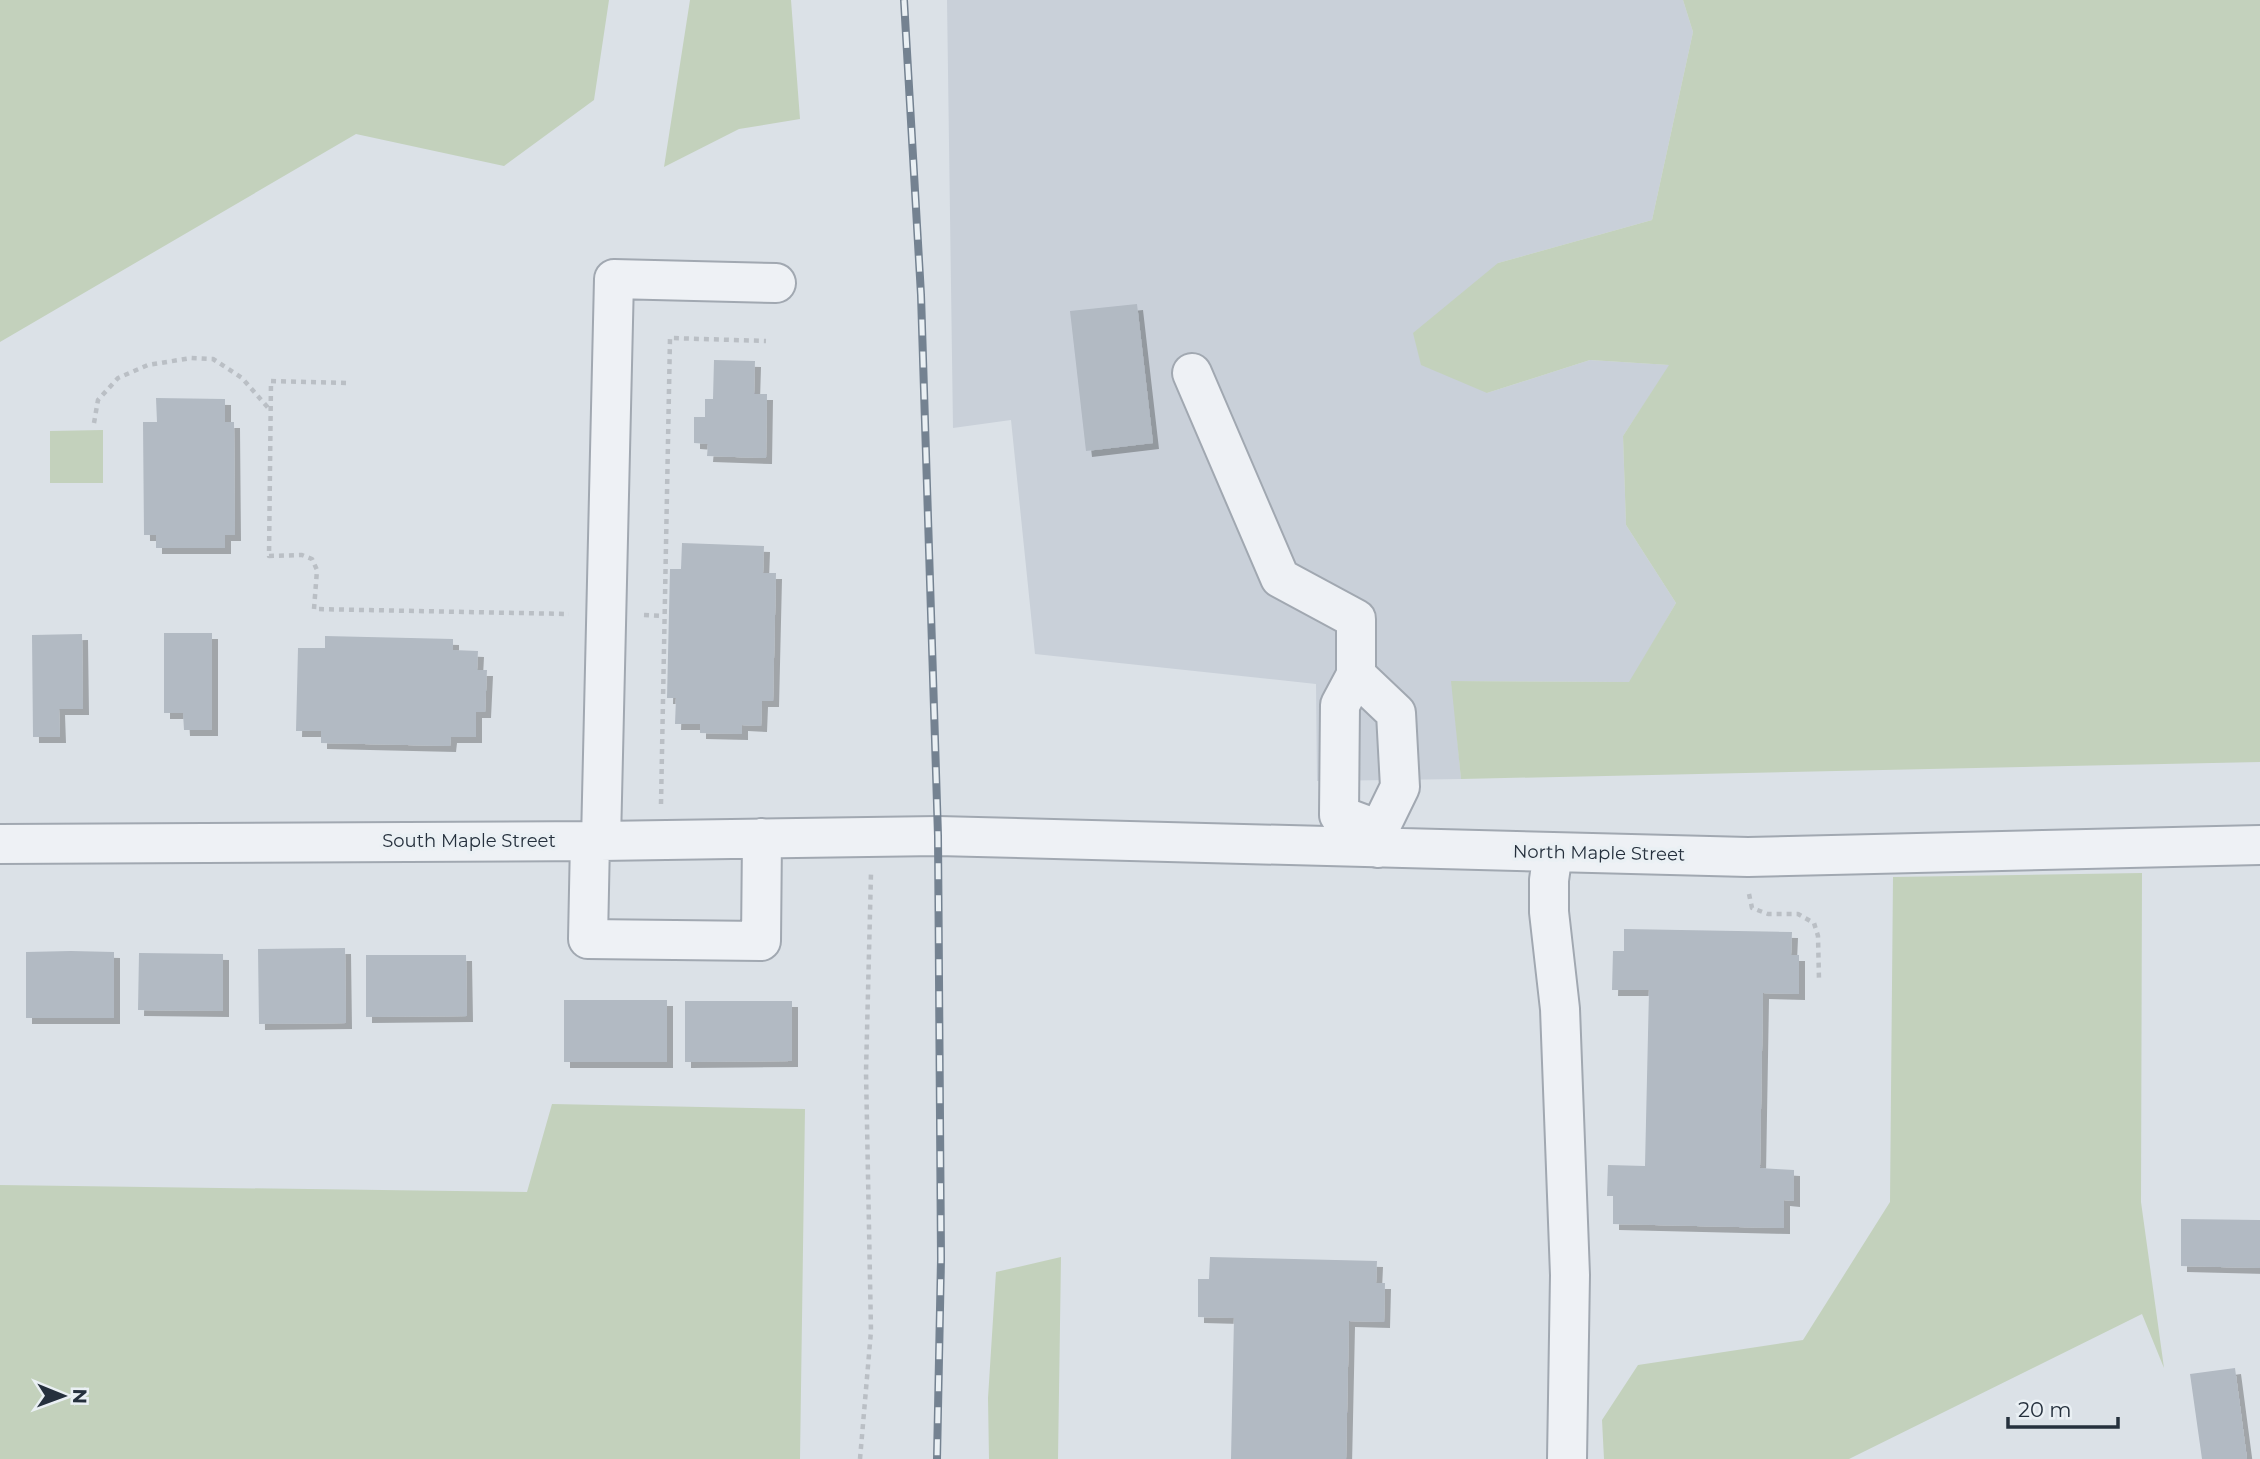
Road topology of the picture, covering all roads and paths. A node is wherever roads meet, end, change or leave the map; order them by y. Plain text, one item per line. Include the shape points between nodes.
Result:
1 (776, 283) dead end
2 (766, 341) dead end
3 (1192, 373) dead end
4 (346, 383) dead end
5 (271, 410) junction
6 (94, 423) dead end
7 (607, 614) junction
8 (664, 615) junction
9 (1356, 675) junction
10 (660, 805) dead end
11 (938, 836) joint
12 (872, 837) junction
13 (762, 838) junction
14 (1378, 839) junction
15 (595, 841) junction
16 (0, 844) edge
17 (2260, 845) edge
18 (1553, 852) junction
19 (1748, 889) dead end
20 (1819, 980) dead end
21 (860, 1459) edge
22 (1567, 1459) edge

1 - 7 street via 614,279
2 - 8 path via 670,338
3 - 9 street via 1280,578 1356,619
4 - 5 path via 271,381
5 - 6 path via 242,378 213,359 191,358 148,365 118,378 98,400
5 - 7 path via 269,556 312,559 317,570 314,609
7 - 8 path
7 - 15 street
8 - 10 path
9 - 14 street via 1396,713 1400,786
9 - 14 street via 1340,705 1339,815
11 - 12 street, South Maple Street
11 - 14 street, North Maple Street
12 - 13 street, South Maple Street
12 - 21 path via 866,1072 871,1331
13 - 15 street, South Maple Street
13 - 15 street via 761,941 588,939
14 - 18 street, North Maple Street
15 - 16 street, South Maple Street
17 - 18 street, North Maple Street via 1748,857
18 - 22 street via 1549,912 1560,1009 1570,1275
19 - 20 path via 1752,908 1768,914 1798,914 1814,923

